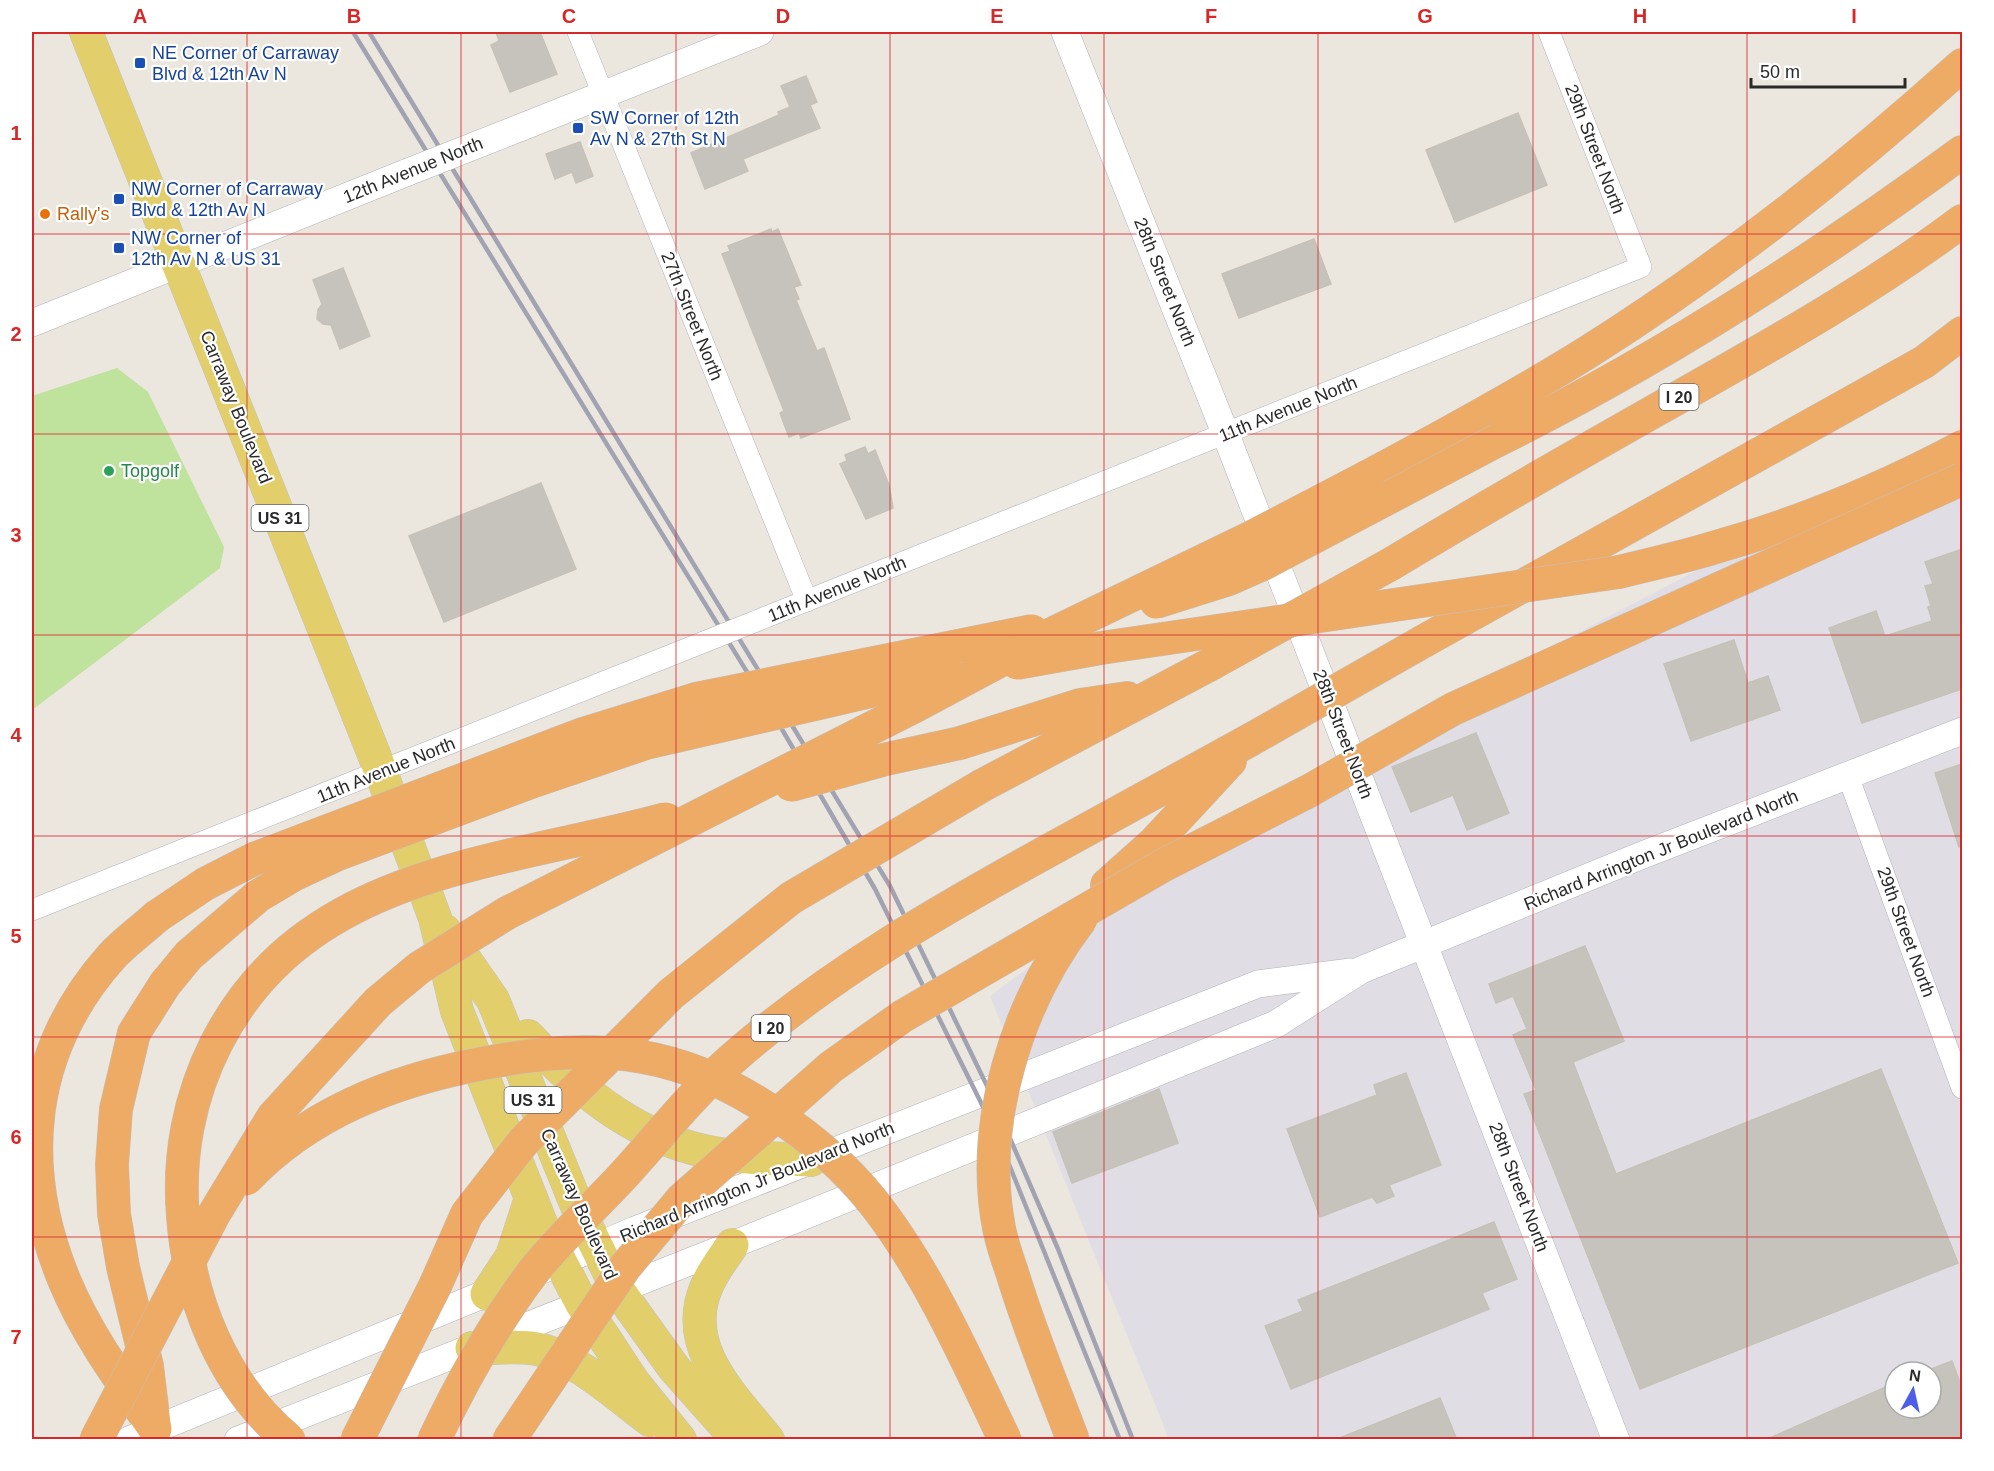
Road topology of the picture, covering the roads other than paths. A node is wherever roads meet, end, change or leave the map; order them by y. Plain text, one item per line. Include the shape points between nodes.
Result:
1 (86, 32) edge
2 (578, 32) edge
3 (760, 32) edge
4 (1065, 32) edge
5 (1549, 32) edge
6 (1962, 65) edge
7 (603, 94) junction
8 (1962, 152) edge
9 (1962, 221) edge
10 (179, 264) junction
11 (1641, 267) joint
12 (32, 323) edge
13 (1962, 333) edge
14 (1226, 435) junction
15 (1962, 447) edge
16 (1962, 479) edge
17 (807, 601) junction
18 (1152, 695) junction
19 (1962, 731) edge
20 (1250, 740) junction
21 (381, 772) junction
22 (1848, 776) junction
23 (32, 910) edge
24 (435, 918) junction
25 (1425, 944) junction
26 (1361, 970) junction
27 (493, 1000) junction
28 (1962, 1088) edge
29 (811, 1160) junction
30 (531, 1198) junction
31 (214, 1214) junction
32 (732, 1245) junction
33 (595, 1247) junction
34 (560, 1262) junction
35 (618, 1290) junction
36 (487, 1294) junction
37 (582, 1304) junction
38 (472, 1348) junction
39 (142, 1434) edge
40 (96, 1440) edge
41 (238, 1440) edge
42 (290, 1440) edge
43 (357, 1440) edge
44 (434, 1440) edge
45 (509, 1440) edge
46 (679, 1440) edge
47 (738, 1440) edge
48 (768, 1440) edge
49 (1005, 1440) edge
50 (1073, 1440) edge
51 (1616, 1440) edge

1 - 10 main road, Carraway Boulevard / US 31
2 - 7 street, 27th Street North
3 - 7 street, 12th Avenue North
4 - 14 street, 28th Street North
5 - 11 street, 29th Street North
6 - 31 highway, bridge via 1858,156 1746,244 1606,340 1492,410 1254,536 1031,644 507,913 419,968 378,1002 273,1117
7 - 10 street, 12th Avenue North, bridge
7 - 17 street, 27th Street North
8 - 39 highway, bridge via 1874,217 1769,286 1587,396 1229,579 1163,600 1018,635 696,699 584,734 254,860 205,885 156,917 113,955 81,996 57,1038 37,1119 37,1168 46,1221 65,1282
9 - 18 highway, I 20, bridge via 1915,257 1808,325 1391,564
10 - 12 street, 12th Avenue North
10 - 21 main road, Carraway Boulevard / US 31
11 - 14 street, 11th Avenue North
13 - 20 highway, I 20, bridge via 1924,362
14 - 17 street, 11th Avenue North
14 - 25 street, 28th Street North
15 - 39 highway, bridge via 1778,527 1618,572 1101,648 876,690 646,743 477,802 295,874 233,916 189,955 134,1033 116,1109 112,1164 116,1224 147,1366
16 - 45 highway, bridge via 1454,709 1309,791 1164,865 903,1016 831,1067 682,1199 625,1267
17 - 21 street, 11th Avenue North, bridge
18 - 42 highway, bridge via 1080,705 960,743 882,760 647,824 463,866 363,901 285,954 249,989 204,1067 191,1108 181,1193 193,1284 206,1322 249,1399
18 - 43 highway, I 20, bridge via 983,785 791,898 671,994 524,1142 467,1214 435,1287
19 - 22 street, Richard Arrington Jr Boulevard North
20 - 44 highway, I 20, bridge via 1004,875 851,969 731,1060 683,1106 534,1272 466,1372
20 - 50 highway, bridge via 1154,843 1107,885 1056,951 1023,1018 1002,1091 993,1165 999,1228 1021,1303
21 - 23 street, 11th Avenue North
21 - 24 main road, Carraway Boulevard / US 31
22 - 25 street, Richard Arrington Jr Boulevard North
22 - 28 street, 29th Street North
24 - 27 main road, Carraway Boulevard / US 31
24 - 30 main road, Carraway Boulevard / US 31 via 457,1011
25 - 26 street, Richard Arrington Jr Boulevard North
25 - 51 street, 28th Street North
26 - 29 street, Richard Arrington Jr Boulevard North via 1258,984
26 - 32 street, Richard Arrington Jr Boulevard North via 1276,1024
27 - 29 main road via 573,1083 647,1132 721,1154
27 - 33 main road, Carraway Boulevard / US 31
29 - 33 street, Richard Arrington Jr Boulevard North
30 - 34 main road, Carraway Boulevard / US 31
30 - 36 main road via 512,1256
31 - 40 highway, bridge
31 - 49 highway, bridge via 264,1161 304,1130 333,1112 390,1087 456,1068 561,1053 641,1056 685,1066 728,1084 771,1110 818,1144 855,1179 920,1272
32 - 35 street, Richard Arrington Jr Boulevard North
32 - 48 main road via 705,1290 699,1336 712,1367
33 - 34 street, Richard Arrington Jr Boulevard North
33 - 35 main road, Carraway Boulevard / US 31
34 - 36 street, Richard Arrington Jr Boulevard North
34 - 37 main road, Carraway Boulevard / US 31
35 - 37 street, Richard Arrington Jr Boulevard North
35 - 47 main road, Carraway Boulevard / US 31 via 674,1368
36 - 39 street, Richard Arrington Jr Boulevard North
37 - 38 street, Richard Arrington Jr Boulevard North
37 - 46 main road, Carraway Boulevard / US 31 via 634,1383
38 - 41 street, Richard Arrington Jr Boulevard North
38 - 46 main road via 516,1347 550,1353

